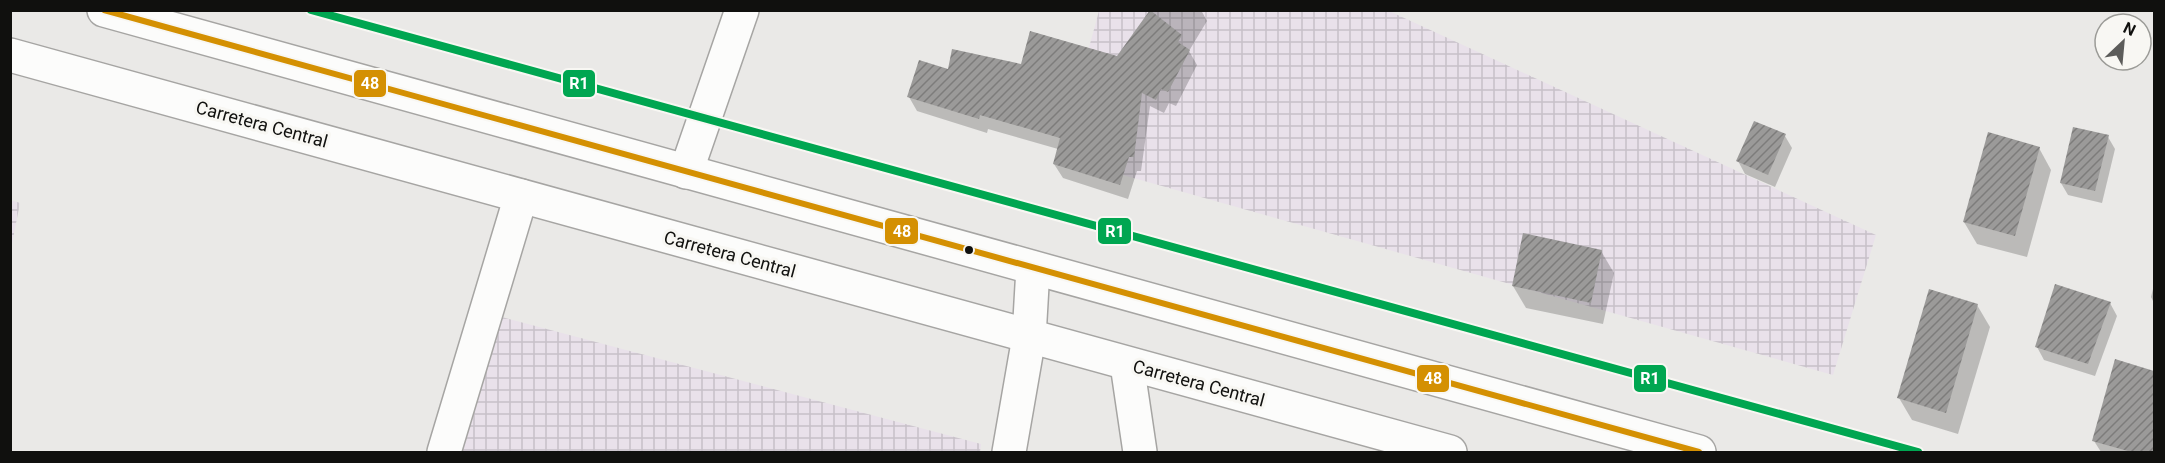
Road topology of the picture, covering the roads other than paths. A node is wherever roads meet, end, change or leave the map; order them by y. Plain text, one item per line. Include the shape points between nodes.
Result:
1 (104, 10) edge
2 (742, 10) edge
3 (10, 55) edge
4 (686, 172) junction
5 (521, 196) junction
6 (1033, 268) junction
7 (1029, 337) junction
8 (1127, 364) junction
9 (444, 453) edge
10 (1009, 453) edge
11 (1140, 453) edge
12 (1450, 453) edge
13 (1698, 453) edge

1 - 4 main road
2 - 4 main road
3 - 5 main road, Carretera Central
4 - 6 main road
5 - 7 main road, Carretera Central
5 - 9 main road
6 - 7 main road
6 - 13 main road
7 - 8 main road, Carretera Central
7 - 10 main road
8 - 11 main road
8 - 12 main road, Carretera Central

